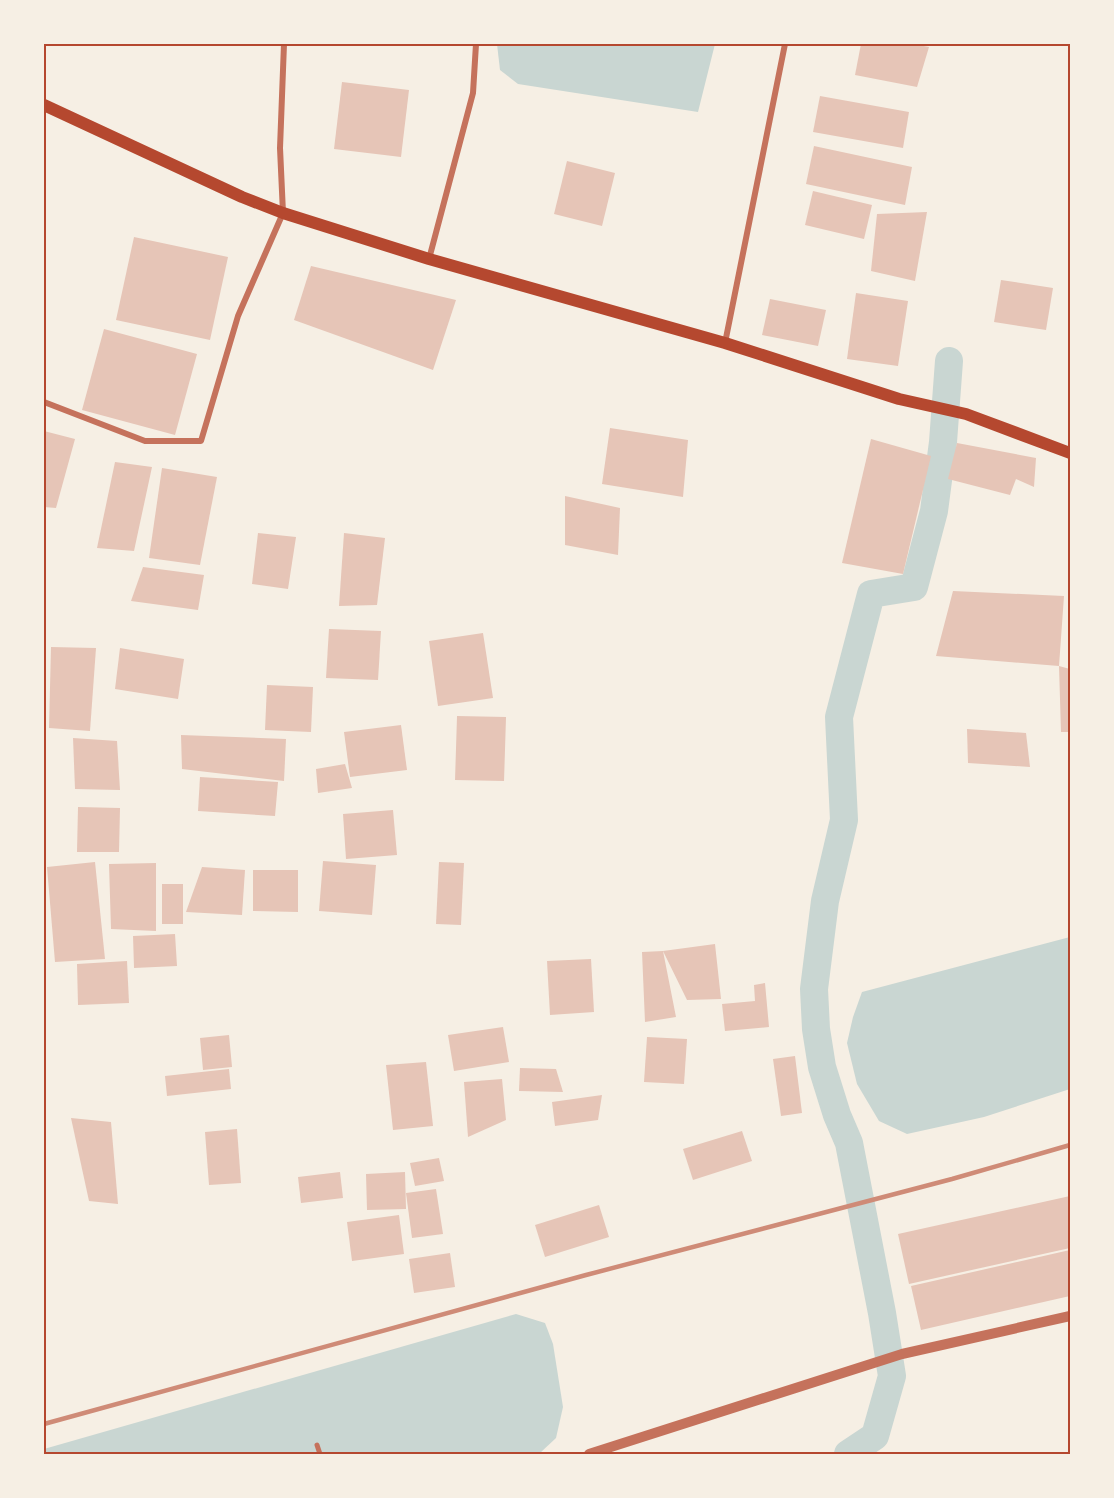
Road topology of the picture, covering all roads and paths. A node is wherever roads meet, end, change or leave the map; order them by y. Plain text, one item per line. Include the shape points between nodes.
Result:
1 (284, 44) edge
2 (476, 44) edge
3 (785, 44) edge
4 (44, 105) edge
5 (283, 213) junction
6 (429, 259) junction
7 (725, 343) junction
8 (44, 402) edge
9 (1071, 453) edge
10 (1071, 1316) edge
11 (317, 1444) dead end
12 (320, 1455) edge
13 (589, 1455) edge

1 - 5 street via 280,148
2 - 6 street via 473,93
3 - 7 street
4 - 5 main road
5 - 6 main road
5 - 8 street via 238,316 201,441 145,441
6 - 7 main road
7 - 9 main road via 899,399 966,414
10 - 13 street via 902,1354
11 - 12 street

